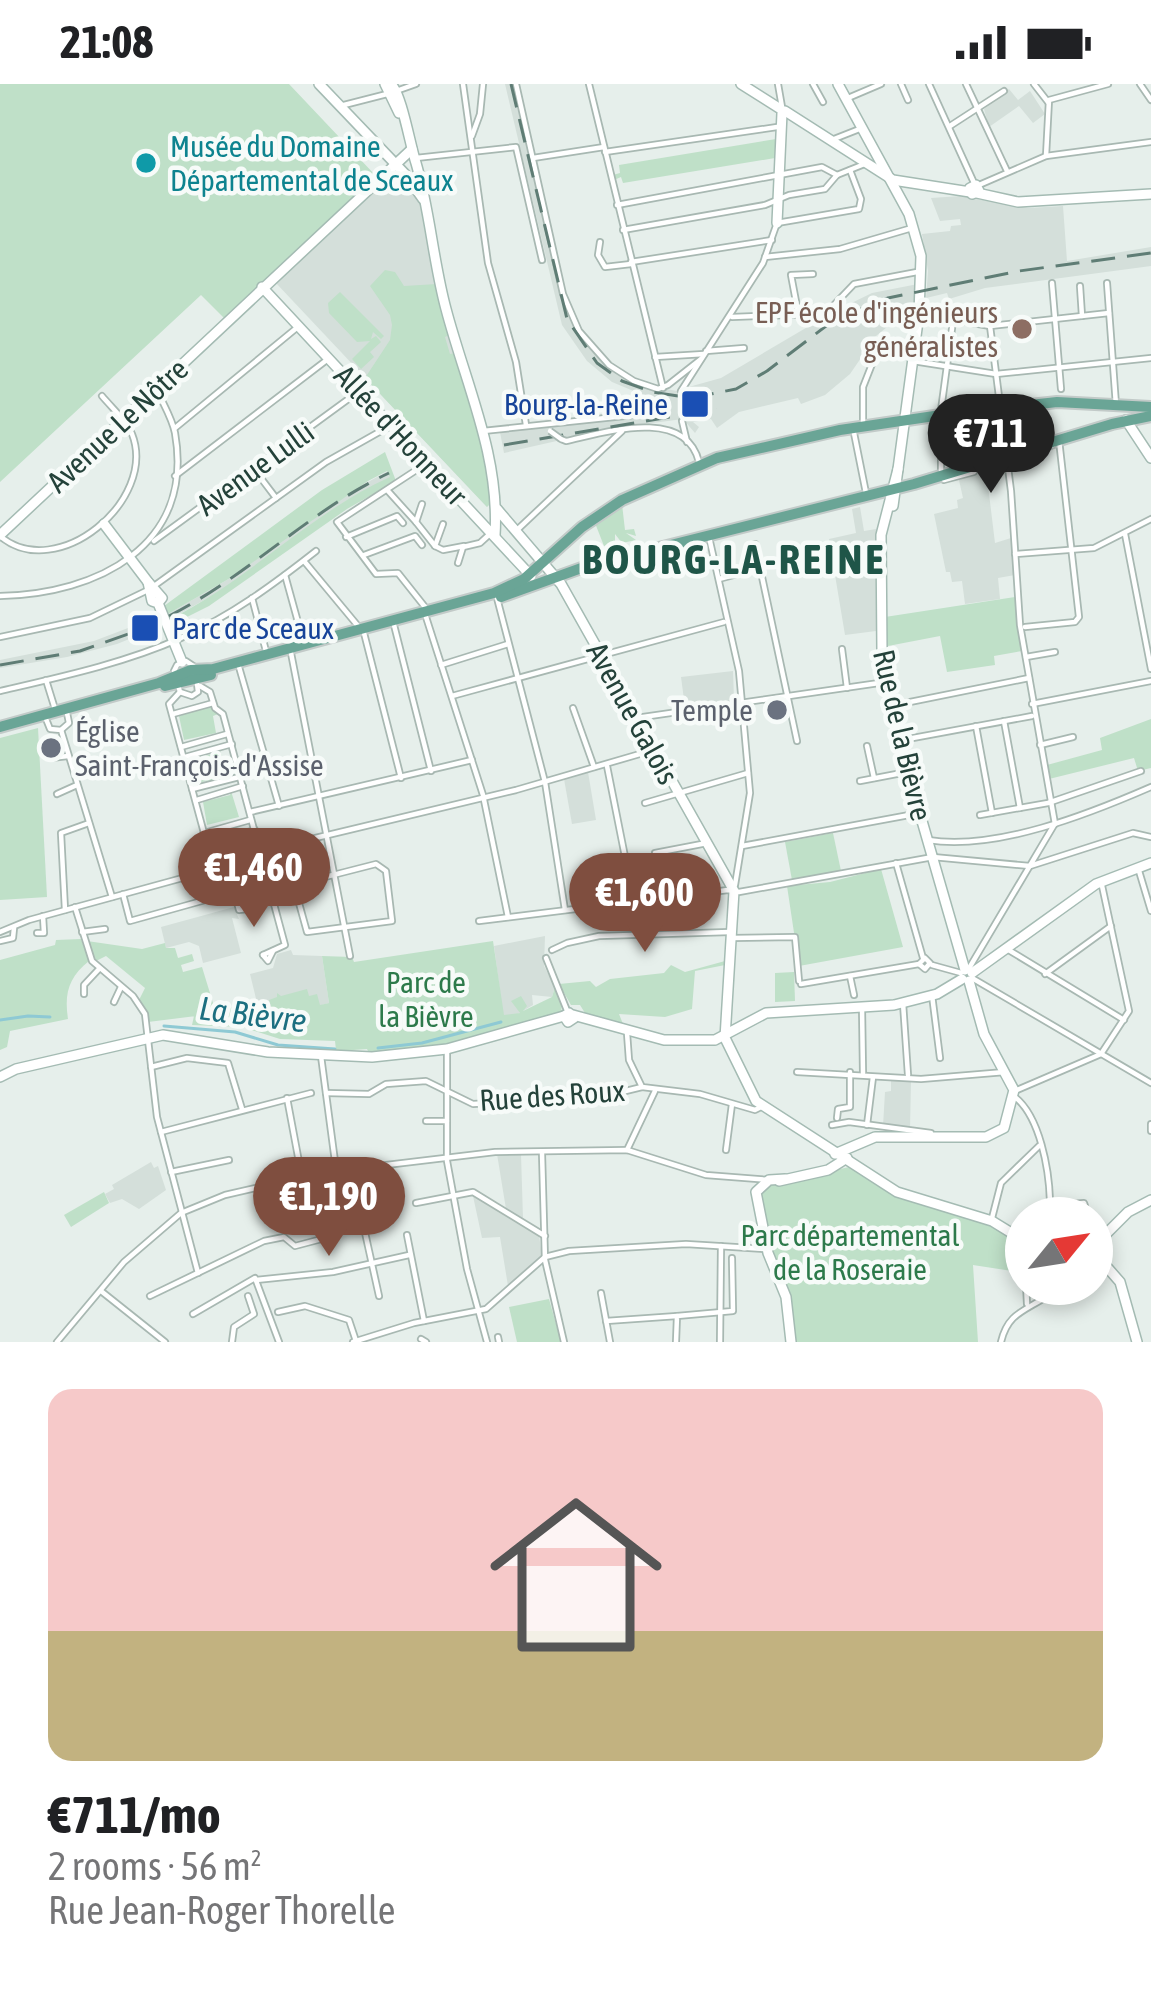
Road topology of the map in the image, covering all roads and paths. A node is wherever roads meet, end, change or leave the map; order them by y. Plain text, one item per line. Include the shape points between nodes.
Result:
1 (319, 84) edge
2 (416, 84) edge
3 (463, 84) edge
4 (483, 84) edge
5 (516, 84) edge
6 (589, 84) edge
7 (741, 84) edge
8 (778, 84) edge
9 (825, 84) edge
10 (838, 84) edge
11 (881, 84) edge
12 (902, 84) edge
13 (929, 84) edge
14 (966, 84) edge
15 (1034, 84) edge
16 (1108, 84) edge
17 (1140, 84) edge
18 (1066, 86) edge
19 (815, 87) edge
20 (391, 90) edge
21 (1004, 92) dead end
22 (1072, 93) junction
23 (847, 99) junction
24 (908, 100) dead end
25 (1151, 100) edge
26 (823, 102) dead end
27 (1048, 102) junction
28 (340, 106) junction
29 (980, 109) junction
30 (782, 110) junction
31 (779, 126) junction
32 (950, 126) junction
33 (862, 128) junction
34 (472, 136) junction
35 (832, 141) junction
36 (1151, 142) edge
37 (604, 150) junction
38 (475, 154) junction
39 (878, 156) junction
40 (1046, 156) junction
41 (533, 158) junction
42 (411, 160) junction
43 (867, 164) junction
44 (850, 170) junction
45 (1007, 171) junction
46 (778, 174) junction
47 (837, 175) junction
48 (890, 178) junction
49 (905, 183) junction
50 (975, 189) junction
51 (1151, 194) edge
52 (778, 200) junction
53 (617, 205) junction
54 (427, 209) junction
55 (906, 209) junction
56 (777, 223) junction
57 (914, 227) junction
58 (623, 230) junction
59 (772, 239) junction
60 (601, 242) dead end
61 (766, 256) junction
62 (542, 260) dead end
63 (631, 263) junction
64 (922, 271) junction
65 (813, 274) dead end
66 (1052, 283) dead end
67 (1107, 283) dead end
68 (1080, 286) dead end
69 (263, 288) junction
70 (799, 312) junction
71 (919, 314) junction
72 (1109, 314) junction
73 (1082, 316) junction
74 (731, 317) junction
75 (1056, 318) junction
76 (953, 320) junction
77 (299, 326) junction
78 (990, 326) junction
79 (744, 348) dead end
80 (654, 353) junction
81 (703, 354) junction
82 (913, 357) junction
83 (329, 358) junction
84 (1151, 358) edge
85 (1113, 360) junction
86 (946, 366) junction
87 (1059, 367) junction
88 (996, 374) junction
89 (663, 388) junction
90 (156, 389) junction
91 (1061, 389) dead end
92 (360, 391) junction
93 (681, 391) tunnel mouth
94 (102, 396) dead end
95 (650, 402) dead end
96 (1118, 405) junction
97 (1151, 407) edge
98 (999, 408) junction
99 (940, 415) junction
100 (1151, 416) edge
101 (121, 418) junction
102 (904, 420) junction
103 (682, 421) tunnel mouth
104 (1123, 421) junction
105 (392, 425) junction
106 (526, 425) junction
107 (858, 427) junction
108 (175, 428) junction
109 (547, 428) junction
110 (483, 431) junction
111 (622, 431) junction
112 (1060, 439) junction
113 (687, 442) junction
114 (1009, 455) junction
115 (1151, 458) edge
116 (428, 463) junction
117 (699, 464) junction
118 (975, 467) junction
119 (254, 469) junction
120 (175, 476) junction
121 (940, 476) junction
122 (914, 484) junction
123 (388, 490) junction
124 (883, 492) junction
125 (276, 498) junction
126 (422, 504) dead end
127 (497, 509) junction
128 (1151, 519) edge
129 (416, 522) junction
130 (404, 523) dead end
131 (104, 524) junction
132 (443, 524) dead end
133 (515, 532) junction
134 (494, 534) junction
135 (1126, 534) junction
136 (0, 536) edge
137 (346, 537) junction
138 (709, 537) junction
139 (149, 544) junction
140 (754, 544) dead end
141 (422, 545) dead end
142 (435, 546) junction
143 (464, 546) junction
144 (1072, 550) junction
145 (316, 551) dead end
146 (1015, 554) junction
147 (361, 555) junction
148 (132, 558) junction
149 (304, 561) junction
150 (542, 562) junction
151 (458, 563) dead end
152 (760, 568) junction
153 (530, 573) junction
154 (285, 575) junction
155 (562, 576) junction
156 (716, 579) junction
157 (150, 586) junction
158 (536, 586) junction
159 (0, 596) edge
160 (252, 598) junction
161 (496, 598) junction
162 (428, 614) junction
163 (727, 622) junction
164 (394, 625) junction
165 (1023, 627) junction
166 (362, 631) junction
167 (1148, 633) edge
168 (0, 637) edge
169 (176, 640) junction
170 (304, 644) junction
171 (508, 644) junction
172 (842, 649) dead end
173 (1055, 652) dead end
174 (291, 653) junction
175 (271, 656) junction
176 (601, 656) junction
177 (1026, 657) junction
178 (441, 665) junction
179 (238, 667) junction
180 (1151, 669) edge
181 (178, 678) junction
182 (198, 678) junction
183 (518, 678) junction
184 (1029, 678) junction
185 (46, 680) junction
186 (1151, 681) edge
187 (889, 682) junction
188 (847, 688) junction
189 (0, 691) edge
190 (452, 696) junction
191 (788, 696) junction
192 (213, 703) junction
193 (742, 703) junction
194 (1033, 704) junction
195 (895, 705) junction
196 (573, 708) dead end
197 (56, 715) junction
198 (172, 715) junction
199 (1034, 715) junction
200 (636, 718) junction
201 (1004, 721) junction
202 (976, 726) junction
203 (0, 729) edge
204 (61, 730) junction
205 (229, 734) junction
206 (1073, 737) dead end
207 (902, 740) junction
208 (797, 741) dead end
209 (232, 744) junction
210 (1042, 744) junction
211 (867, 746) dead end
212 (181, 747) junction
213 (654, 749) junction
214 (68, 756) junction
215 (51, 758) dead end
216 (183, 758) junction
217 (472, 760) junction
218 (607, 764) junction
219 (594, 767) junction
220 (431, 771) junction
221 (1142, 771) dead end
222 (908, 772) junction
223 (748, 773) junction
224 (241, 776) junction
225 (401, 778) junction
226 (874, 778) junction
227 (860, 781) dead end
228 (545, 782) junction
229 (77, 784) junction
230 (243, 787) junction
231 (1151, 787) edge
232 (192, 789) junction
233 (679, 793) junction
234 (57, 794) dead end
235 (317, 797) junction
236 (484, 798) junction
237 (195, 800) junction
238 (1050, 802) junction
239 (645, 803) dead end
240 (279, 806) junction
241 (1020, 808) junction
242 (920, 813) junction
243 (992, 813) junction
244 (980, 815) dead end
245 (251, 816) junction
246 (89, 823) junction
247 (1055, 824) junction
248 (255, 830) junction
249 (204, 832) junction
250 (325, 837) junction
251 (1151, 837) edge
252 (928, 840) junction
253 (206, 843) junction
254 (707, 843) junction
255 (741, 846) junction
256 (655, 853) dead end
257 (261, 854) junction
258 (933, 856) junction
259 (244, 861) junction
260 (896, 863) junction
261 (1151, 863) edge
262 (227, 866) junction
263 (1030, 866) junction
264 (1138, 868) junction
265 (214, 870) junction
266 (334, 874) junction
267 (1100, 881) junction
268 (734, 891) junction
269 (235, 892) junction
270 (123, 894) junction
271 (112, 897) junction
272 (634, 902) junction
273 (75, 907) junction
274 (65, 910) junction
275 (565, 910) junction
276 (1151, 911) edge
277 (43, 916) junction
278 (508, 917) junction
279 (404, 919) dead end
280 (392, 921) junction
281 (479, 921) dead end
282 (14, 926) junction
283 (1112, 926) junction
284 (105, 928) dead end
285 (345, 930) junction
286 (0, 932) edge
287 (82, 932) junction
288 (38, 933) dead end
289 (732, 935) junction
290 (0, 941) edge
291 (1007, 949) junction
292 (552, 950) dead end
293 (273, 951) dead end
294 (350, 956) dead end
295 (546, 958) dead end
296 (921, 961) junction
297 (99, 969) junction
298 (1045, 974) junction
299 (967, 975) junction
300 (850, 976) junction
301 (121, 987) junction
302 (84, 994) dead end
303 (854, 995) dead end
304 (932, 995) junction
305 (114, 1002) dead end
306 (903, 1003) junction
307 (862, 1007) junction
308 (569, 1017) junction
309 (1124, 1020) junction
310 (622, 1028) junction
311 (730, 1028) junction
312 (150, 1036) junction
313 (724, 1038) junction
314 (448, 1048) junction
315 (1101, 1054) junction
316 (321, 1056) junction
317 (940, 1058) dead end
318 (152, 1067) junction
319 (797, 1072) dead end
320 (850, 1072) junction
321 (1005, 1072) junction
322 (863, 1073) junction
323 (873, 1074) junction
324 (0, 1077) edge
325 (908, 1078) junction
326 (1151, 1083) edge
327 (642, 1087) junction
328 (656, 1091) junction
329 (311, 1093) dead end
330 (326, 1093) junction
331 (449, 1093) junction
332 (1014, 1094) junction
333 (287, 1098) junction
334 (732, 1104) junction
335 (761, 1107) junction
336 (243, 1111) junction
337 (837, 1118) dead end
338 (447, 1120) junction
339 (426, 1121) dead end
340 (832, 1125) dead end
341 (867, 1125) junction
342 (161, 1132) junction
343 (934, 1137) junction
344 (1039, 1145) junction
345 (626, 1150) junction
346 (726, 1150) dead end
347 (542, 1153) junction
348 (848, 1155) junction
349 (447, 1157) junction
350 (230, 1160) dead end
351 (351, 1169) junction
352 (336, 1171) junction
353 (171, 1172) junction
354 (324, 1173) junction
355 (302, 1178) junction
356 (785, 1179) junction
357 (769, 1180) junction
358 (453, 1196) junction
359 (1049, 1197) edge
360 (416, 1203) dead end
361 (759, 1204) junction
362 (1148, 1204) edge
363 (181, 1213) junction
364 (992, 1221) junction
365 (1113, 1227) edge
366 (1005, 1229) edge
367 (407, 1235) dead end
368 (545, 1235) junction
369 (722, 1246) junction
370 (767, 1249) junction
371 (410, 1255) junction
372 (545, 1257) junction
373 (733, 1258) dead end
374 (371, 1263) junction
375 (198, 1273) junction
376 (1113, 1273) edge
377 (722, 1275) junction
378 (733, 1275) junction
379 (256, 1280) junction
380 (101, 1291) junction
381 (601, 1293) dead end
382 (150, 1296) dead end
383 (248, 1296) dead end
384 (379, 1296) dead end
385 (1026, 1305) edge
386 (478, 1310) junction
387 (278, 1312) dead end
388 (721, 1313) junction
389 (193, 1314) dead end
390 (677, 1316) junction
391 (424, 1321) junction
392 (606, 1322) junction
393 (354, 1341) edge
394 (57, 1342) edge
395 (166, 1342) edge
396 (232, 1342) edge
397 (280, 1342) edge
398 (488, 1342) edge
399 (564, 1342) edge
400 (610, 1342) edge
401 (676, 1342) edge
402 (720, 1342) edge
403 (791, 1342) edge
404 (1001, 1342) edge
405 (1137, 1342) edge

1 - 28 main road
2 - 20 street
3 - 34 street
4 - 34 street
5 - 41 street
6 - 37 street
7 - 30 main road
8 - 30 street
9 - 19 street
10 - 23 main road, Rue de la Bièvre
11 - 23 street
12 - 24 street
13 - 32 street
14 - 29 street
15 - 27 street
16 - 22 street
17 - 25 street
18 - 22 street
19 - 26 street
20 - 28 street
20 - 42 main road
21 - 29 street
22 - 27 street
23 - 33 main road, Rue de la Bièvre
27 - 40 street
28 - 42 main road
29 - 32 street
29 - 45 street
30 - 31 main road
30 - 35 main road
31 - 37 street
31 - 46 main road
32 - 50 street
33 - 35 street
33 - 39 main road, Rue de la Bièvre
34 - 38 street
35 - 43 main road
36 - 40 street
37 - 41 street
37 - 53 street
38 - 42 street
38 - 62 street via 516,148
38 - 106 street via 491,274
39 - 43 main road
39 - 48 main road, Rue de la Bièvre
40 - 45 street
41 - 89 street via 570,314 609,365
42 - 54 main road
42 - 54 main road
42 - 69 main road, Avenue Le Nôtre
43 - 44 street
43 - 48 main road
44 - 47 street
44 - 56 street via 859,209
45 - 50 street
46 - 47 street via 822,167
46 - 52 main road
46 - 53 street
47 - 52 street via 825,188
48 - 49 main road
48 - 50 main road
48 - 55 main road, Rue de la Bièvre
49 - 50 main road
49 - 55 main road
50 - 51 main road via 1025,201
52 - 56 main road
52 - 58 street
53 - 58 street
54 - 110 main road via 445,307
55 - 57 main road, Rue de la Bièvre
56 - 59 street
57 - 61 street via 839,249
57 - 64 main road, Rue de la Bièvre
58 - 63 street
59 - 61 street
59 - 63 street
60 - 63 street via 605,267
61 - 74 street
63 - 80 street
64 - 70 street via 854,284 831,308
64 - 71 main road, Rue de la Bièvre
65 - 70 street via 791,275
66 - 75 street
67 - 72 street
68 - 73 street
69 - 77 main road, Allée d'Honneur
69 - 90 main road, Avenue Le Nôtre
70 - 74 street
71 - 76 street
71 - 82 main road, Rue de la Bièvre
72 - 73 street
72 - 85 street
73 - 75 street
74 - 81 street
75 - 78 street
75 - 87 street
76 - 78 street
76 - 86 street
77 - 83 main road, Allée d'Honneur
77 - 108 street
78 - 88 street
79 - 81 street
80 - 81 street
80 - 89 street
81 - 89 street
81 - 93 street
82 - 86 street
82 - 102 main road, Rue de la Bièvre
82 - 107 street via 876,354
83 - 92 main road, Allée d'Honneur
83 - 120 street
84 - 85 street
85 - 87 street
85 - 96 street
86 - 88 street
86 - 99 street
87 - 88 street
87 - 91 street
88 - 98 street
90 - 101 main road, Avenue Le Nôtre
90 - 108 street
92 - 105 main road, Allée d'Honneur
92 - 119 street, Avenue Lulli
94 - 101 street
95 - 109 street via 634,416
96 - 97 main road
96 - 98 main road
96 - 104 main road
98 - 99 main road
98 - 114 street
99 - 102 main road
99 - 121 street
100 - 104 main road
101 - 131 street via 134,439 134,465
101 - 136 main road, Avenue Le Nôtre
102 - 107 main road
102 - 124 main road, Rue de la Bièvre via 898,469
103 - 113 street
104 - 112 main road
104 - 115 main road
105 - 116 main road, Allée d'Honneur
105 - 125 street
106 - 109 street
106 - 110 street
107 - 117 main road
107 - 124 street
108 - 120 street
109 - 111 street, bridge via 563,440
110 - 127 main road
111 - 113 street via 656,427
111 - 133 street
112 - 114 main road
112 - 144 street
113 - 117 street
114 - 118 main road
114 - 146 street
116 - 123 street
116 - 134 main road, Allée d'Honneur
117 - 150 main road via 622,500
118 - 121 main road
118 - 122 street
119 - 125 street
119 - 139 street, Avenue Lulli
120 - 139 street
121 - 122 main road
122 - 124 main road
123 - 129 street
123 - 137 street via 338,520
124 - 138 main road
124 - 187 main road, Rue de la Bièvre via 880,624
125 - 157 street
126 - 129 street
127 - 133 main road, Avenue Galois
127 - 134 main road
128 - 135 street
129 - 142 street
130 - 137 street via 397,516
131 - 136 street via 42,550
131 - 148 main road
132 - 142 street
133 - 150 main road, Avenue Galois
134 - 143 street
134 - 153 main road, Allée d'Honneur
135 - 144 street
135 - 167 street
137 - 147 street
138 - 155 main road
138 - 156 street
139 - 148 street, Avenue Lulli
140 - 152 street
141 - 147 street via 415,536
142 - 143 street
143 - 151 street
144 - 146 street
144 - 165 street via 1078,620
145 - 149 street
146 - 165 street
147 - 162 street via 376,574 398,573
148 - 157 main road
148 - 159 street, Avenue Lulli via 75,584
149 - 154 street
149 - 166 street
150 - 153 main road
150 - 155 main road, Avenue Galois
152 - 156 street
152 - 191 street
153 - 158 main road, Allée d'Honneur
153 - 162 main road
154 - 160 street
154 - 170 street
155 - 158 main road
155 - 176 main road, Avenue Galois
156 - 163 street
157 - 168 street via 90,618
157 - 169 main road
158 - 161 main road
160 - 169 street
160 - 175 street
161 - 162 main road
161 - 171 street
162 - 164 main road
162 - 166 main road
162 - 178 street
163 - 176 street
163 - 193 street
164 - 166 main road
164 - 220 street
165 - 177 street
166 - 170 main road
166 - 174 main road
166 - 225 street
167 - 180 street
169 - 181 main road
169 - 185 street
170 - 175 main road
171 - 178 street
171 - 183 street
172 - 188 street
173 - 177 street
174 - 175 main road
174 - 235 street
175 - 179 main road
175 - 182 main road
176 - 183 street
176 - 200 main road, Avenue Galois
177 - 184 street
178 - 190 street
179 - 182 main road
179 - 240 street
181 - 182 main road
181 - 182 street via 192,697
181 - 197 main road
181 - 198 street
182 - 192 street
183 - 190 street
183 - 228 street
184 - 194 street
184 - 195 street
185 - 189 street
185 - 197 street
186 - 194 street
187 - 188 street
187 - 195 main road, Rue de la Bièvre
188 - 191 street
190 - 217 street
191 - 193 street
191 - 208 street
192 - 198 street
192 - 205 street
193 - 200 street
193 - 223 street
194 - 199 street
195 - 207 main road, Rue de la Bièvre
196 - 219 street
197 - 203 main road
197 - 204 street via 69,723
197 - 204 street via 50,729
198 - 212 street
199 - 201 street
199 - 210 street
200 - 213 main road, Avenue Galois
201 - 202 street
201 - 241 street
202 - 207 street
202 - 243 street
204 - 214 street
205 - 209 street
205 - 212 street
206 - 210 street
207 - 222 main road, Rue de la Bièvre
209 - 216 street
209 - 224 street
210 - 238 street
211 - 226 street
212 - 216 street
213 - 218 street
213 - 233 main road, Avenue Galois
214 - 215 street
214 - 229 street
216 - 232 street
217 - 220 street
217 - 236 street
218 - 219 street
218 - 272 street
219 - 228 street
220 - 225 street
221 - 238 street
222 - 226 street
222 - 242 main road, Rue de la Bièvre
223 - 233 street
223 - 255 street
224 - 230 street
224 - 232 street
225 - 235 street
226 - 227 street
228 - 236 street
228 - 275 street
229 - 234 street
229 - 246 street
230 - 237 street
230 - 245 street
231 - 247 street
232 - 237 street
233 - 239 street
233 - 254 main road, Avenue Galois
235 - 240 street
235 - 250 street
236 - 250 street
236 - 278 street
237 - 249 street
238 - 241 street
238 - 247 street
240 - 245 street
241 - 243 street
242 - 252 main road, Rue de la Bièvre
242 - 255 street
243 - 244 street
245 - 248 street
245 - 249 street
246 - 271 street
246 - 274 street via 61,833
247 - 252 street via 956,844
247 - 263 street
248 - 253 street
248 - 257 street
249 - 253 street
250 - 257 street
250 - 266 street
251 - 263 street via 1133,833
252 - 258 main road, Rue de la Bièvre
253 - 265 street
254 - 256 street
254 - 268 main road, Avenue Galois
255 - 268 street
257 - 259 street
257 - 293 street via 286,947
258 - 260 street
258 - 263 street
258 - 299 main road, Rue de la Bièvre
259 - 262 street
259 - 269 street via 256,908 240,911
260 - 268 street
260 - 296 street
261 - 264 main road
262 - 265 street
262 - 269 street
263 - 299 street
264 - 267 main road
264 - 276 street
265 - 270 street
266 - 280 street via 382,866
266 - 285 street
266 - 285 street via 292,890 307,932
267 - 283 street
267 - 291 main road
268 - 272 street
268 - 289 main road, Avenue Galois
269 - 270 street via 130,921
270 - 271 street
271 - 273 street
272 - 275 street
273 - 274 street
273 - 287 street
274 - 277 street
275 - 278 street
277 - 282 street
277 - 288 street
278 - 281 street
279 - 280 street
280 - 285 street
282 - 286 street
282 - 290 street via 13,938
283 - 298 street
283 - 309 street via 1130,1008
284 - 287 street
285 - 294 street
287 - 297 street
289 - 292 street via 599,936
289 - 300 street via 795,937 800,983
289 - 311 main road, Avenue Galois
291 - 298 street
291 - 299 main road
295 - 308 street
296 - 299 street
296 - 300 street
297 - 301 street
297 - 302 street
298 - 309 street
299 - 304 main road
299 - 315 street
299 - 321 main road, Rue de la Bièvre
300 - 303 street
301 - 305 street
301 - 312 street via 141,1005
304 - 306 main road
304 - 317 street
306 - 307 main road
306 - 325 street
307 - 311 main road via 770,1012
307 - 322 street
308 - 310 main road
308 - 314 main road
309 - 315 street
310 - 313 main road via 680,1041
310 - 327 street
311 - 313 main road, Avenue Galois
312 - 316 main road
312 - 318 street
312 - 324 main road
313 - 335 main road
314 - 316 main road
314 - 331 street
315 - 326 street
315 - 332 street
316 - 330 street
318 - 336 street via 187,1058 228,1063
318 - 342 street
319 - 320 street
320 - 322 street
320 - 337 street via 850,1107 838,1109
321 - 325 street
321 - 332 main road, Rue de la Bièvre
322 - 323 street
323 - 325 street
323 - 341 street
327 - 328 street
327 - 331 street, Rue des Roux via 473,1104
328 - 334 street
328 - 345 street
329 - 333 street
330 - 331 street, Rue des Roux via 369,1094 424,1081
330 - 352 street
331 - 338 street
332 - 343 main road via 997,1133
332 - 344 street
333 - 336 street
333 - 355 street
334 - 335 street
334 - 346 street
335 - 348 main road
336 - 342 street
338 - 339 street
338 - 349 street
340 - 341 street
341 - 343 street
342 - 353 street
343 - 348 main road via 875,1137
344 - 359 street
344 - 364 street via 1001,1183
345 - 347 street
345 - 357 street via 706,1175
347 - 349 street
347 - 368 street
348 - 356 main road via 824,1171
348 - 364 main road via 897,1192
349 - 351 street
349 - 358 street
350 - 353 street
351 - 352 street
351 - 374 street
352 - 354 street
353 - 363 street
354 - 355 street
354 - 375 street via 333,1236 296,1246 284,1237 264,1240
355 - 363 street
356 - 357 main road
356 - 361 main road via 761,1188
357 - 361 main road via 758,1187
358 - 360 street
358 - 368 street via 473,1192
358 - 386 street
361 - 370 main road
362 - 365 main road
363 - 375 street
363 - 380 street
364 - 366 main road
367 - 371 street
368 - 372 street
369 - 370 street
369 - 372 street
369 - 377 street
370 - 403 main road via 786,1297
371 - 374 street
371 - 391 street
372 - 386 street
372 - 399 street
373 - 378 street
374 - 379 street
374 - 384 street
375 - 382 street
376 - 405 main road
377 - 378 street
377 - 388 street
378 - 388 street via 734,1311
379 - 389 street
379 - 397 street
380 - 394 street
380 - 395 street
381 - 392 street
383 - 396 street via 254,1314 234,1327
385 - 404 street via 1006,1322
386 - 391 street
386 - 398 street
387 - 393 street via 305,1306 349,1320
388 - 390 street
388 - 402 street
390 - 392 street
390 - 401 street
391 - 393 street
392 - 400 street

